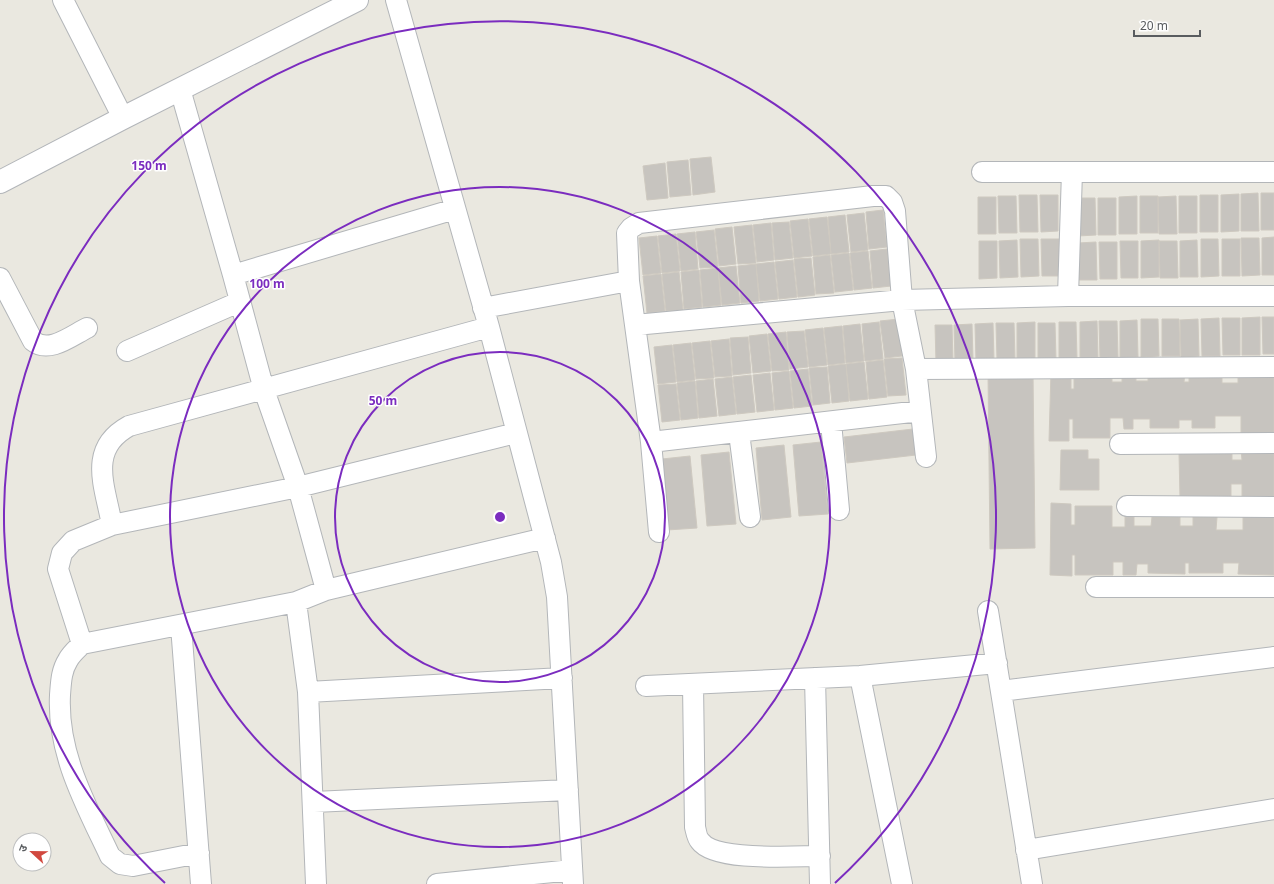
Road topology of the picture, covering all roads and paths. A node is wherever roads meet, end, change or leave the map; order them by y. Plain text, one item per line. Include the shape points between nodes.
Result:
1 (62, 0) edge
2 (357, 0) edge
3 (396, 0) edge
4 (180, 89) junction
5 (122, 118) junction
6 (982, 172) dead end
7 (1072, 172) junction
8 (1274, 172) edge
9 (0, 182) edge
10 (454, 209) junction
11 (233, 275) junction
12 (0, 278) edge
13 (629, 281) junction
14 (1068, 296) junction
15 (1274, 296) edge
16 (902, 300) junction
17 (239, 302) junction
18 (483, 308) junction
19 (635, 325) junction
20 (489, 327) junction
21 (87, 328) dead end
22 (127, 351) dead end
23 (1274, 367) edge
24 (916, 370) junction
25 (264, 390) junction
26 (920, 411) junction
27 (831, 422) junction
28 (739, 432) junction
29 (516, 433) junction
30 (651, 442) junction
31 (1274, 443) edge
32 (1120, 444) dead end
33 (926, 457) dead end
34 (298, 487) junction
35 (1127, 506) dead end
36 (1274, 507) edge
37 (839, 510) dead end
38 (750, 517) dead end
39 (112, 525) junction
40 (659, 532) dead end
41 (545, 538) junction
42 (1096, 587) dead end
43 (1274, 587) edge
44 (326, 590) junction
45 (296, 602) junction
46 (988, 611) dead end
47 (181, 626) junction
48 (82, 644) junction
49 (1274, 657) edge
50 (997, 663) junction
51 (860, 676) junction
52 (562, 678) junction
53 (815, 678) junction
54 (693, 684) junction
55 (646, 686) dead end
56 (1001, 691) junction
57 (308, 692) junction
58 (568, 790) junction
59 (314, 802) junction
60 (1274, 809) edge
61 (1026, 850) junction
62 (199, 853) junction
63 (820, 856) junction
64 (572, 877) edge
65 (201, 884) edge
66 (316, 884) edge
67 (437, 884) edge
68 (820, 884) edge
69 (902, 884) edge
70 (1032, 884) edge

1 - 5 street
2 - 4 main road
3 - 10 street
4 - 5 main road
4 - 11 street
5 - 9 main road
6 - 7 street
7 - 8 street
7 - 14 street
10 - 11 street
10 - 18 street
11 - 17 street
12 - 21 street via 33,341 39,346 48,348
13 - 16 street via 627,234 639,223 886,196 896,211
13 - 18 street
13 - 19 street
14 - 15 street
14 - 16 street
16 - 19 street
16 - 24 street
17 - 22 street
17 - 25 street
18 - 20 street
19 - 30 street
20 - 25 street
20 - 29 street
23 - 24 street
24 - 26 street
25 - 34 street
25 - 39 street via 129,426 117,433 105,447 101,463
26 - 27 street
26 - 33 street
27 - 28 street
27 - 37 street
28 - 30 street
28 - 38 street
29 - 34 street
29 - 41 street
30 - 40 street
31 - 32 street
34 - 39 street
34 - 44 street
35 - 36 street
39 - 48 street via 73,541 62,553 58,568
41 - 44 street
41 - 52 street via 557,597
42 - 43 street
44 - 45 street
45 - 47 street
45 - 57 street
46 - 50 street
47 - 48 street
47 - 62 street
48 - 62 street via 68,659 61,676 59,708 63,739 74,781 110,856 120,864 133,866
49 - 56 street
50 - 51 street
50 - 56 street
51 - 53 street
51 - 69 street
52 - 57 street
52 - 58 street
53 - 54 street
53 - 63 street
54 - 55 street
54 - 63 street via 695,827 700,841 713,850 733,856
56 - 61 street
57 - 59 street
58 - 59 street
58 - 64 street
59 - 66 street
60 - 61 street
61 - 70 street
62 - 65 street
63 - 68 street
64 - 67 street

